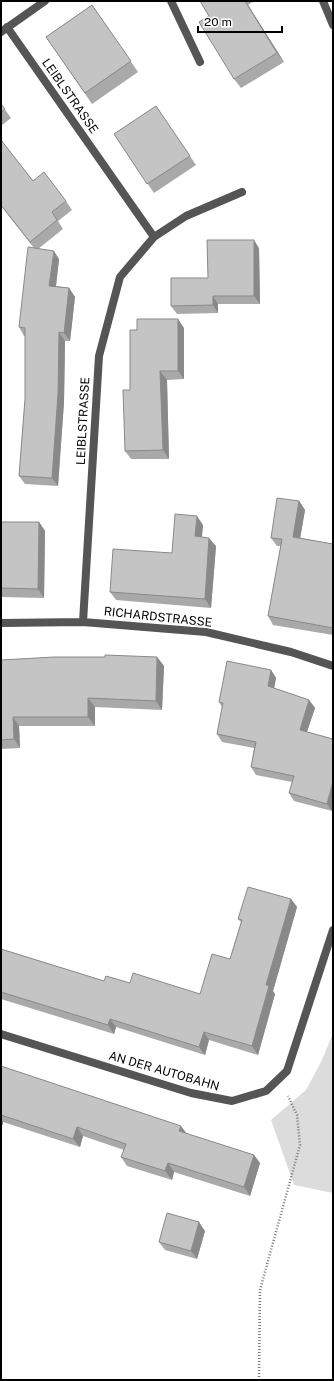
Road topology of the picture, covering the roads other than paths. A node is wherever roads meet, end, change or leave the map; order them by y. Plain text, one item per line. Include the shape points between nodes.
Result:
1 (45, 1) edge
2 (171, 1) edge
3 (323, 1) edge
4 (333, 25) edge
5 (4, 30) edge
6 (200, 62) dead end
7 (242, 192) dead end
8 (154, 237) junction
9 (83, 622) junction
10 (1, 623) edge
11 (333, 666) edge
12 (333, 930) edge
13 (1, 1034) edge

1 - 5 street
2 - 6 street
3 - 4 street
5 - 8 street, LEIBLSTRASSE
7 - 8 street, LEIBLSTRASSE via 186,216
8 - 9 street, LEIBLSTRASSE via 120,278 99,356
9 - 10 street, RICHARDSTRASSE
9 - 11 street, RICHARDSTRASSE via 206,632 291,652
12 - 13 street, AN DER AUTOBAHN via 287,1071 266,1091 232,1102 191,1093

